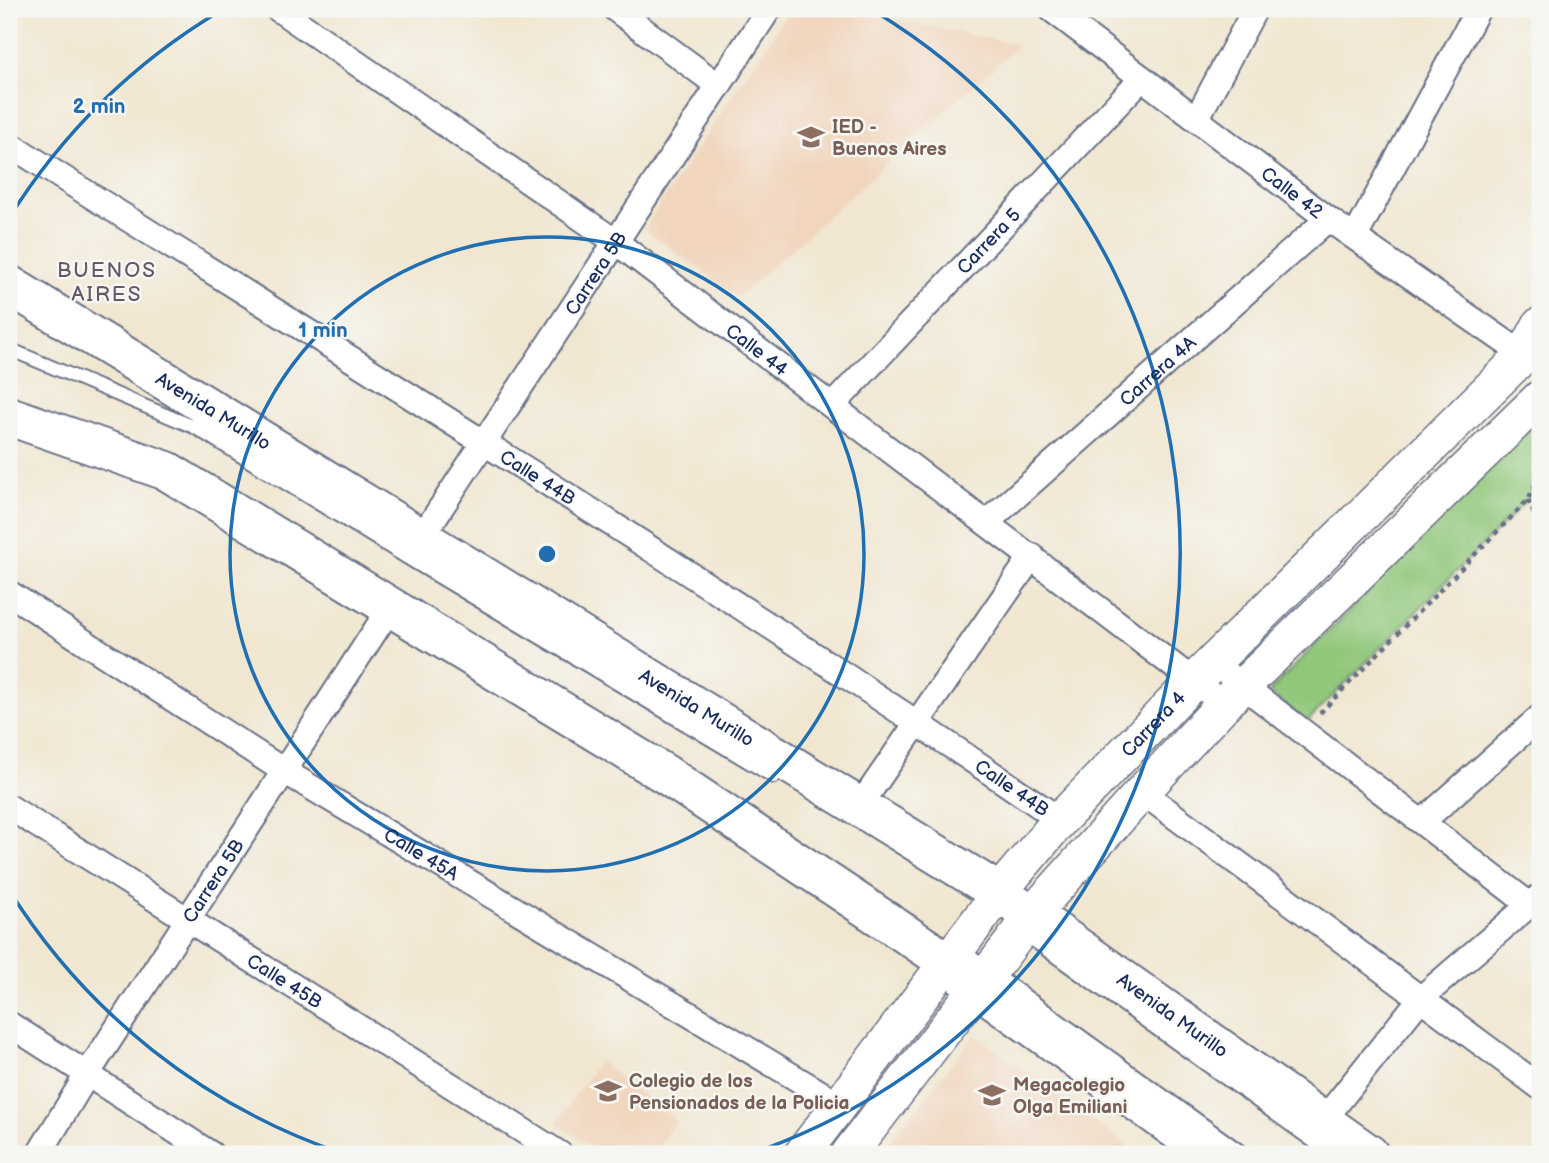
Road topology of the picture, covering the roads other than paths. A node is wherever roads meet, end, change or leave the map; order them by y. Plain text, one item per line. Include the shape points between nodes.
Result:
1 (278, 9) edge
2 (615, 9) edge
3 (769, 9) edge
4 (1051, 9) edge
5 (1255, 9) edge
6 (1478, 9) edge
7 (1142, 78) junction
8 (719, 86) junction
9 (1196, 118) junction
10 (9, 144) edge
11 (1328, 219) junction
12 (1355, 237) junction
13 (616, 242) junction
14 (9, 285) edge
15 (1540, 325) edge
16 (9, 349) edge
17 (1532, 359) edge
18 (1540, 398) edge
19 (834, 405) junction
20 (9, 416) edge
21 (484, 443) junction
22 (987, 522) junction
23 (421, 538) junction
24 (1032, 556) junction
25 (9, 593) edge
26 (390, 608) junction
27 (1204, 671) junction
28 (1234, 696) junction
29 (1540, 717) edge
30 (918, 722) junction
31 (284, 771) junction
32 (780, 780) dead end
33 (1142, 792) junction
34 (9, 807) edge
35 (859, 807) junction
36 (1060, 820) junction
37 (1423, 821) junction
38 (1537, 900) edge
39 (1003, 912) junction
40 (189, 921) junction
41 (950, 950) junction
42 (984, 980) junction
43 (1420, 999) junction
44 (9, 1024) edge
45 (88, 1073) junction
46 (1540, 1087) edge
47 (839, 1104) junction
48 (1327, 1138) edge
49 (39, 1154) edge
50 (211, 1154) edge
51 (560, 1154) edge
52 (802, 1154) edge
53 (849, 1154) edge
54 (1210, 1154) edge
55 (1244, 1154) edge
56 (1369, 1154) edge

1 - 13 street, Calle 44
2 - 8 street
3 - 8 street, Carrera 5B
4 - 7 street, Calle 42
5 - 9 street
6 - 12 street
7 - 9 street, Calle 42
7 - 19 street, Carrera 5
8 - 13 street, Carrera 5B
9 - 11 street, Calle 42
10 - 21 street, Calle 44B
11 - 12 street, Calle 42
11 - 22 street, Carrera 4A
12 - 17 street, Calle 42
13 - 19 street, Calle 44
13 - 21 street, Carrera 5B
14 - 23 main road, Avenida Murillo
15 - 17 street, Carrera 4
16 - 32 lane via 194,426
17 - 27 street, Carrera 4
18 - 28 street, Carrera 4
19 - 22 street, Calle 44
20 - 26 main road via 167,471
21 - 23 street, Carrera 5B
21 - 30 street, Calle 44B
22 - 24 street, Calle 44
23 - 35 main road, Avenida Murillo
24 - 27 street, Calle 44
24 - 30 street
25 - 31 street, Calle 45A
26 - 31 street, Carrera 5B
26 - 41 main road
27 - 28 street, Calle 44
27 - 36 street, Carrera 4
28 - 33 street, Carrera 4
28 - 37 street, Calle 44 via 1302,731
29 - 37 street
30 - 35 street
30 - 36 street, Calle 44B
31 - 40 street, Carrera 5B
31 - 47 street, Calle 45A
33 - 39 street, Carrera 4
33 - 43 street
34 - 40 street, Calle 45B
35 - 39 main road, Avenida Murillo
36 - 39 street, Carrera 4
37 - 38 street, Calle 44
38 - 43 street
39 - 41 street, Carrera 4
39 - 42 street, Carrera 4
39 - 48 main road, Avenida Murillo
40 - 45 street, Carrera 5B
40 - 51 street, Calle 45B
41 - 42 main road
41 - 47 street, Carrera 4
42 - 53 street, Carrera 4
42 - 54 main road
42 - 55 lane
43 - 46 street
43 - 48 street
44 - 45 street
45 - 49 street, Carrera 5B
45 - 50 street
47 - 52 street, Carrera 4
48 - 56 main road, Avenida Murillo

